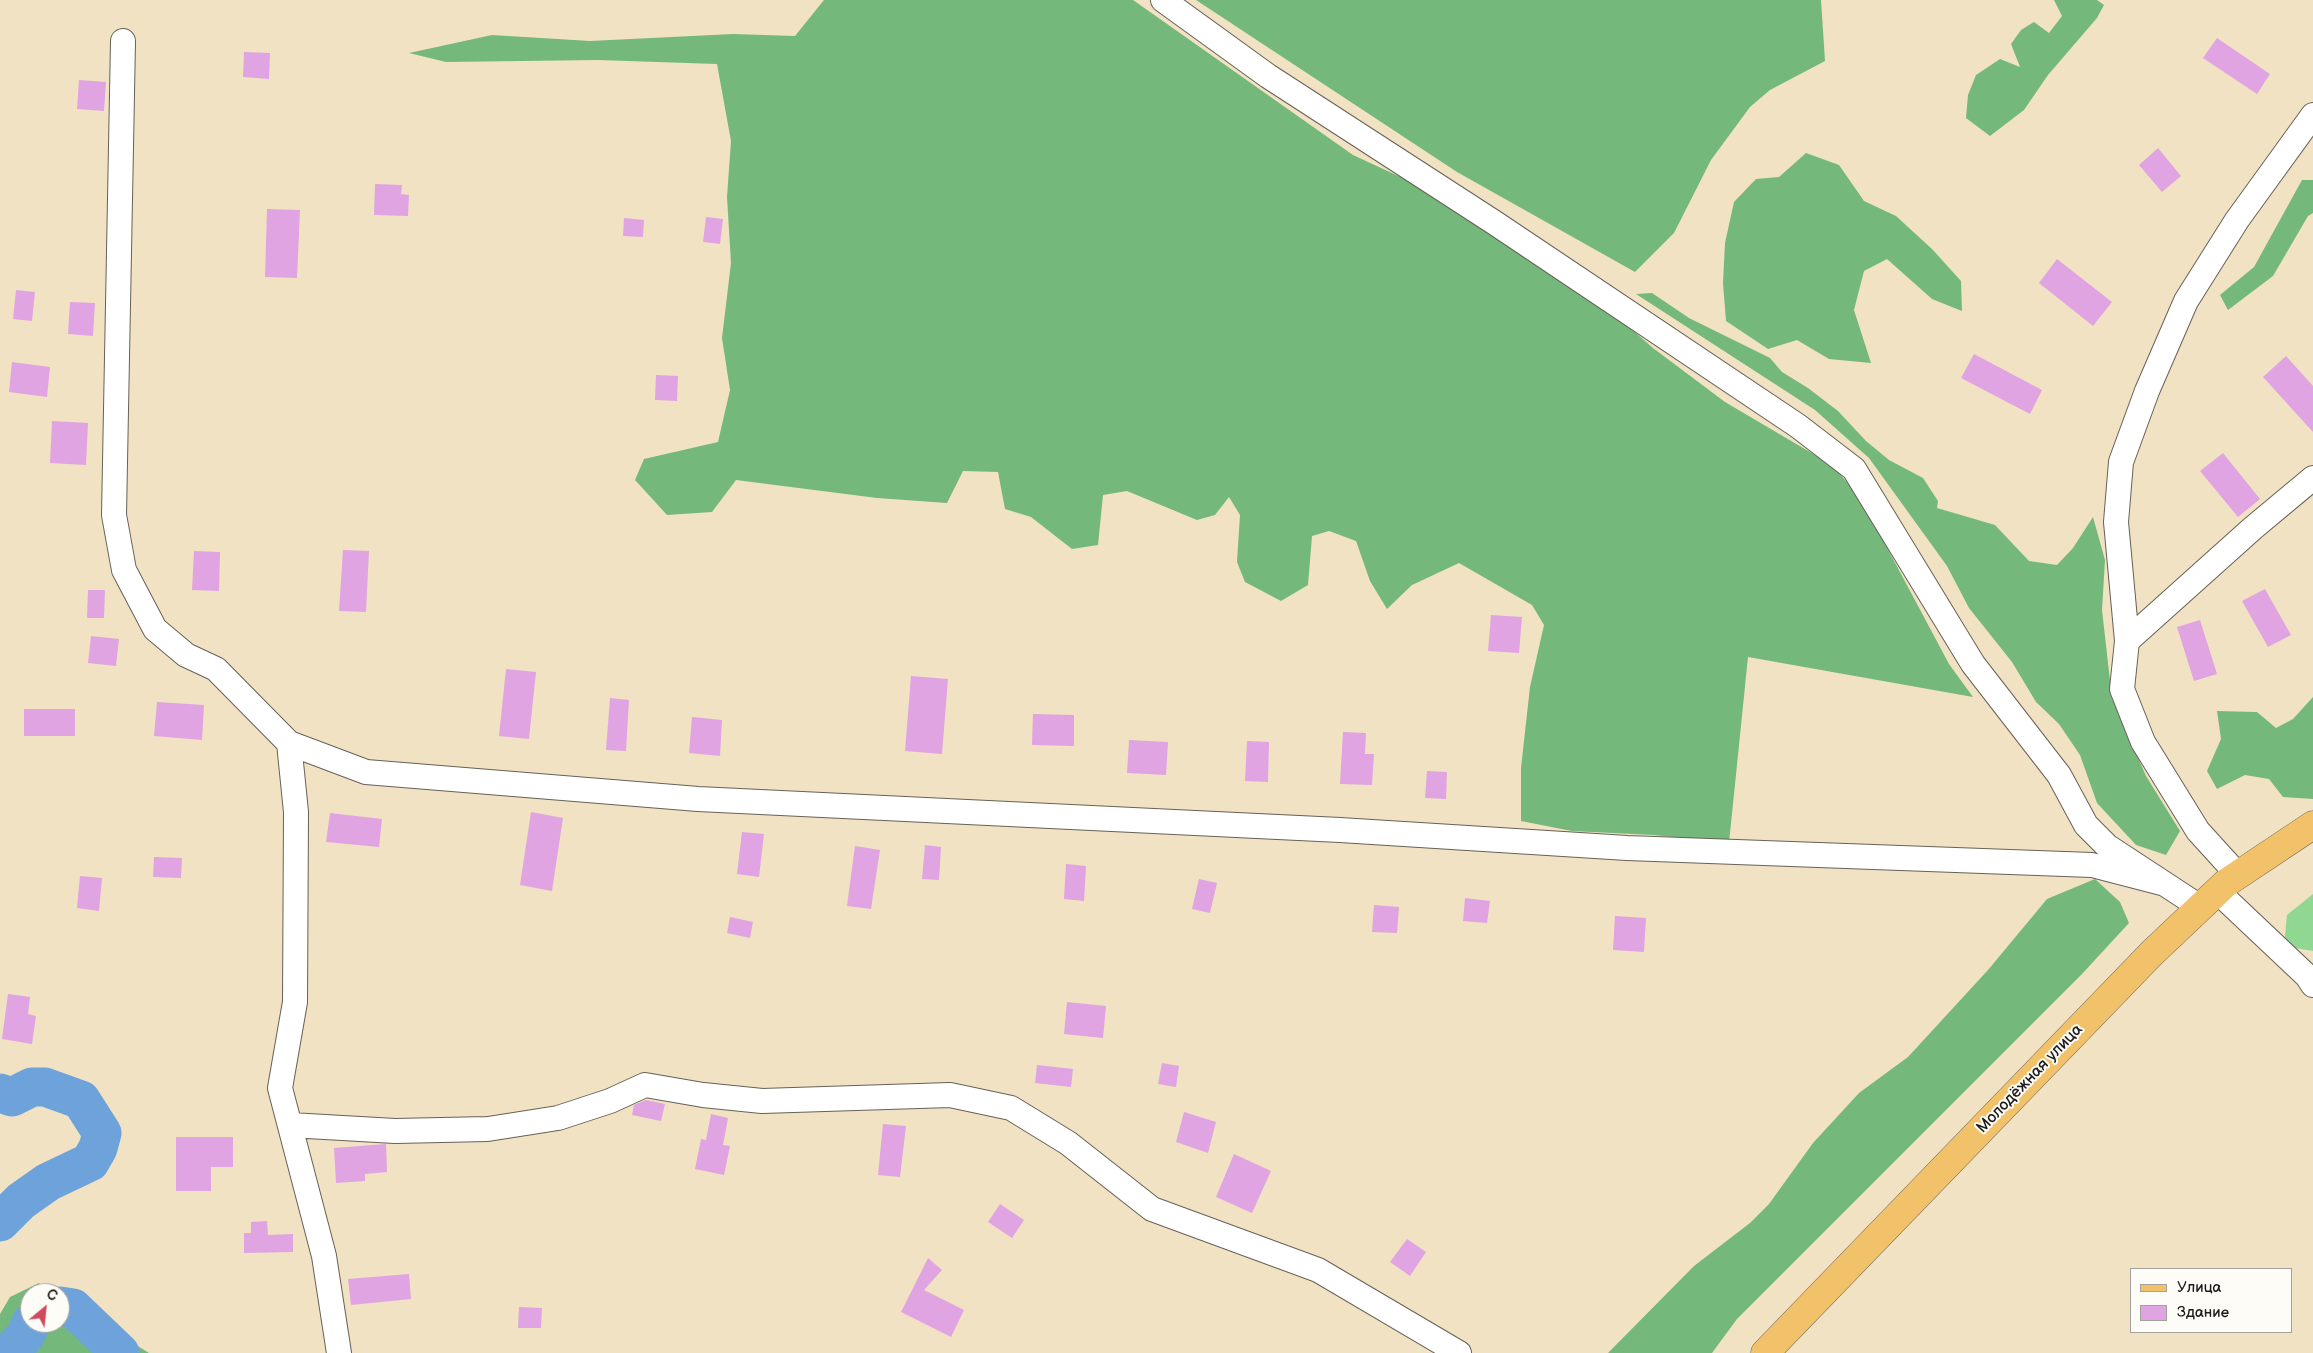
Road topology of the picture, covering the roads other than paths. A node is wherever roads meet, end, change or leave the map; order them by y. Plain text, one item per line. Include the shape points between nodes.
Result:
1 (1163, 0) edge
2 (123, 41) dead end
3 (2313, 115) edge
4 (2313, 478) edge
5 (2127, 641) junction
6 (289, 743) junction
7 (2313, 825) edge
8 (2238, 875) junction
9 (2165, 884) junction
10 (2209, 899) junction
11 (2313, 985) edge
12 (290, 1125) junction
13 (339, 1353) edge
14 (1460, 1353) edge
15 (1765, 1353) edge

1 - 9 street via 1268,76 1798,426 1854,470 1973,664 2059,775 2086,825 2107,846
2 - 6 street via 114,515 124,570 155,629 186,655 216,669
3 - 5 street via 2237,220 2186,302 2147,391 2121,462 2116,522
4 - 5 street
5 - 8 street via 2122,689 2143,742 2198,830
6 - 9 street via 366,772 698,798 1340,830 1626,848 2092,865
6 - 12 street via 296,812 295,1002 280,1088
7 - 8 main road, Молодёжная улица
8 - 10 main road, Молодёжная улица
9 - 10 street
10 - 11 street via 2307,976
10 - 15 main road, Молодёжная улица via 2145,960
12 - 13 street via 324,1256
12 - 14 street via 395,1131 488,1129 558,1118 610,1101 645,1085 762,1101 950,1095 1011,1108 1068,1143 1152,1210 1318,1270

